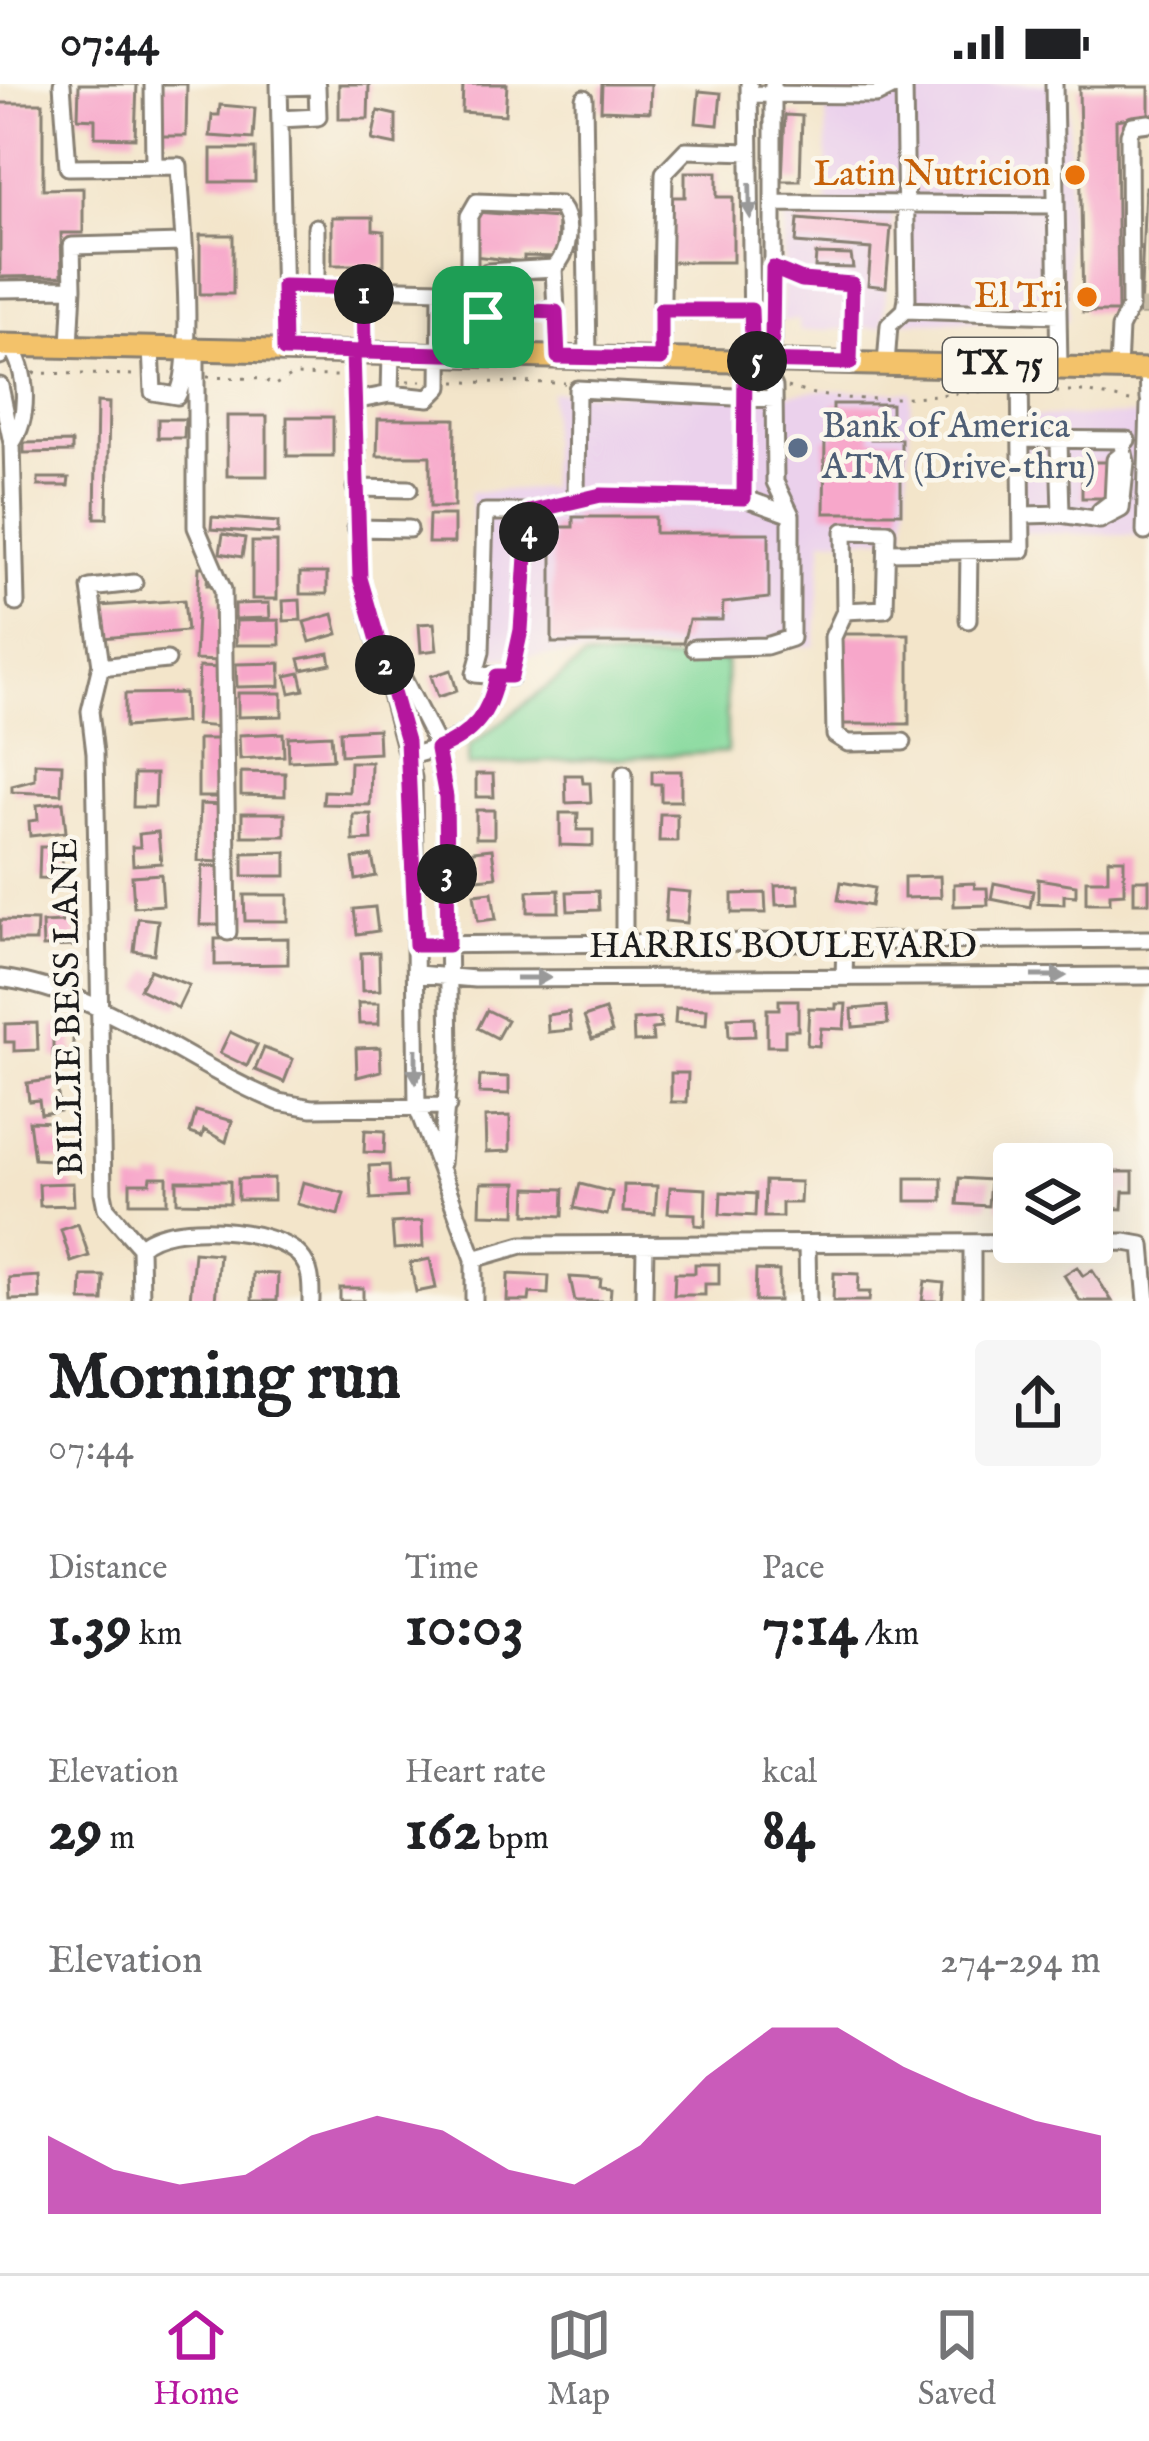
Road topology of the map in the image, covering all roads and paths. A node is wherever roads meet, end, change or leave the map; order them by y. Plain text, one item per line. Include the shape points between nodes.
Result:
1 (62, 84) edge
2 (153, 84) edge
3 (901, 84) edge
4 (1054, 84) edge
5 (279, 85) edge
6 (749, 89) edge
7 (773, 89) edge
8 (584, 98) dead end
9 (280, 118) junction
10 (1149, 123) edge
11 (749, 152) junction
12 (154, 166) junction
13 (773, 203) junction
14 (906, 205) junction
15 (1055, 205) junction
16 (316, 227) dead end
17 (182, 242) junction
18 (554, 268) junction
19 (773, 268) junction
20 (283, 286) junction
21 (316, 287) junction
22 (73, 288) junction
23 (364, 288) junction
24 (0, 289) edge
25 (661, 310) junction
26 (751, 310) junction
27 (905, 310) junction
28 (556, 312) junction
29 (1058, 315) junction
30 (483, 317) junction
31 (70, 346) junction
32 (3, 348) edge
33 (151, 348) junction
34 (190, 349) junction
35 (284, 350) junction
36 (359, 352) junction
37 (391, 353) junction
38 (440, 354) junction
39 (476, 355) junction
40 (558, 357) junction
41 (596, 357) junction
42 (651, 359) junction
43 (754, 361) junction
44 (786, 362) junction
45 (850, 363) junction
46 (886, 364) junction
47 (1020, 366) junction
48 (1059, 367) junction
49 (1118, 369) junction
50 (1148, 370) edge
51 (0, 386) edge
52 (604, 390) junction
53 (640, 391) junction
54 (1020, 392) junction
55 (390, 394) junction
56 (745, 396) junction
57 (774, 399) junction
58 (354, 401) junction
59 (1149, 402) edge
60 (1147, 437) edge
61 (1022, 439) junction
62 (1059, 441) junction
63 (12, 443) junction
64 (1121, 448) junction
65 (355, 488) junction
66 (409, 489) dead end
67 (744, 498) junction
68 (576, 500) junction
69 (529, 512) junction
70 (1061, 514) junction
71 (791, 515) junction
72 (1025, 515) junction
73 (356, 528) junction
74 (409, 529) dead end
75 (1145, 532) dead end
76 (970, 551) junction
77 (888, 552) junction
78 (134, 583) dead end
79 (16, 602) dead end
80 (844, 611) junction
81 (372, 619) junction
82 (968, 620) dead end
83 (694, 648) dead end
84 (167, 660) dead end
85 (100, 667) junction
86 (497, 676) junction
87 (903, 742) dead end
88 (437, 749) junction
89 (409, 756) junction
90 (624, 774) dead end
91 (228, 932) dead end
92 (1149, 939) edge
93 (845, 941) junction
94 (624, 943) junction
95 (416, 945) junction
96 (448, 945) junction
97 (417, 974) junction
98 (449, 974) junction
99 (1149, 976) edge
100 (844, 977) junction
101 (0, 978) edge
102 (98, 1005) junction
103 (448, 1106) junction
104 (417, 1107) junction
105 (441, 1167) junction
106 (807, 1244) junction
107 (972, 1244) junction
108 (140, 1246) junction
109 (645, 1246) junction
110 (474, 1259) junction
111 (141, 1301) edge
112 (311, 1301) edge
113 (474, 1301) edge
114 (644, 1301) edge
115 (808, 1301) edge
116 (971, 1301) edge
117 (1147, 1301) edge

1 - 12 street via 68,167
2 - 12 street
3 - 7 street via 884,94
3 - 14 street
4 - 15 street
5 - 9 street
5 - 9 street via 317,86 318,117
6 - 7 street
6 - 11 street
7 - 13 street
8 - 41 street
9 - 20 street
10 - 49 street via 1129,134 1135,307 1120,328
11 - 25 street via 686,150 664,173
11 -> 26 street
12 - 17 street via 179,166
13 - 14 street
13 - 19 street
14 - 15 street
14 - 27 street
15 - 29 street
16 - 21 street
17 - 22 street via 72,246
17 - 34 street
18 - 28 street
18 - 30 street via 491,269
18 - 39 street via 568,238 559,205 477,202 470,216
19 - 43 street via 772,340
19 - 45 street via 802,280 852,284
20 - 21 street
20 - 35 street
21 - 23 street
22 - 24 street
22 - 31 street
23 - 36 street
23 - 38 street via 441,290
25 - 26 street
25 - 42 street
26 - 43 street
27 - 29 street
27 - 46 street via 889,325
28 - 30 street
28 - 40 street
29 - 48 street
30 - 39 street
31 - 32 main road, TX 75
31 - 33 main road, TX 75
32 - 63 street via 21,361 24,387
33 - 34 main road, TX 75
33 - 34 street via 153,392 163,398 180,393
34 - 35 main road, TX 75
34 - 91 street via 196,527 223,590
35 - 36 main road, TX 75
36 - 37 main road, TX 75
36 - 58 street
37 - 38 main road, TX 75
37 - 55 street
38 - 39 main road, TX 75
38 - 55 street via 440,388 429,398
39 - 40 main road, TX 75
40 - 41 main road, TX 75
41 - 42 main road, TX 75
41 - 52 street
42 - 43 main road, TX 75
42 - 53 street
43 - 44 main road, TX 75
43 - 56 street
43 - 57 street
44 - 45 main road, TX 75
44 - 54 path via 788,387 812,395 909,400 964,389
45 - 46 main road, TX 75
46 - 47 main road, TX 75
47 - 48 main road, TX 75
47 - 54 street
48 - 49 main road, TX 75
49 - 50 main road, TX 75
50 - 59 street
51 - 63 street
52 - 53 street
52 - 68 street via 578,389
53 - 56 street
54 - 59 path
54 - 61 street
55 - 58 street
56 - 57 street
56 - 67 street
57 - 71 street via 776,482
58 - 65 street
59 - 60 street
60 - 64 street
60 - 75 street
61 - 62 street
61 - 72 street
62 - 64 street
62 - 70 street
63 - 79 street
64 - 70 street via 1121,509 1100,520
65 - 66 street
65 - 73 street
67 - 68 street
67 - 71 street
68 - 69 street
69 - 86 street via 521,630 511,676
69 - 86 street via 485,512 475,674
70 - 72 street
71 - 83 street via 791,638
72 - 76 street via 1022,550
73 - 74 street
73 - 81 street
76 - 77 street
76 - 82 street
77 - 80 street via 885,609
77 - 80 street via 887,532 844,531
78 - 85 street, BILLIE BESS LANE via 90,588
80 - 87 street via 833,637 835,735 848,743
81 - 88 street
81 - 89 street
84 - 85 street
85 - 102 street, BILLIE BESS LANE via 90,711
86 - 88 street via 492,703 472,731
88 - 89 street
88 - 96 street via 446,797
89 - 95 street
90 - 94 street
92 - 93 street, HARRIS BOULEVARD
93 - 94 street, HARRIS BOULEVARD
93 - 100 street
94 - 96 street, HARRIS BOULEVARD
95 - 96 street, HARRIS BOULEVARD
95 - 97 street
96 - 98 street
97 - 98 street, HARRIS BOULEVARD
97 -> 104 street
98 -> 100 street, HARRIS BOULEVARD
98 - 103 street
100 -> 99 street, HARRIS BOULEVARD
101 - 102 street
102 - 104 street via 279,1102
102 - 108 street, BILLIE BESS LANE via 103,1193 106,1208
103 - 104 street
103 - 105 street
104 - 105 street
105 - 110 street
106 - 107 street
106 - 109 street
106 - 115 street
107 - 116 street
107 - 117 street via 1142,1245
108 - 111 street
108 - 112 street via 161,1234 266,1236 301,1257
109 - 110 street via 522,1245
109 - 114 street
110 - 113 street

